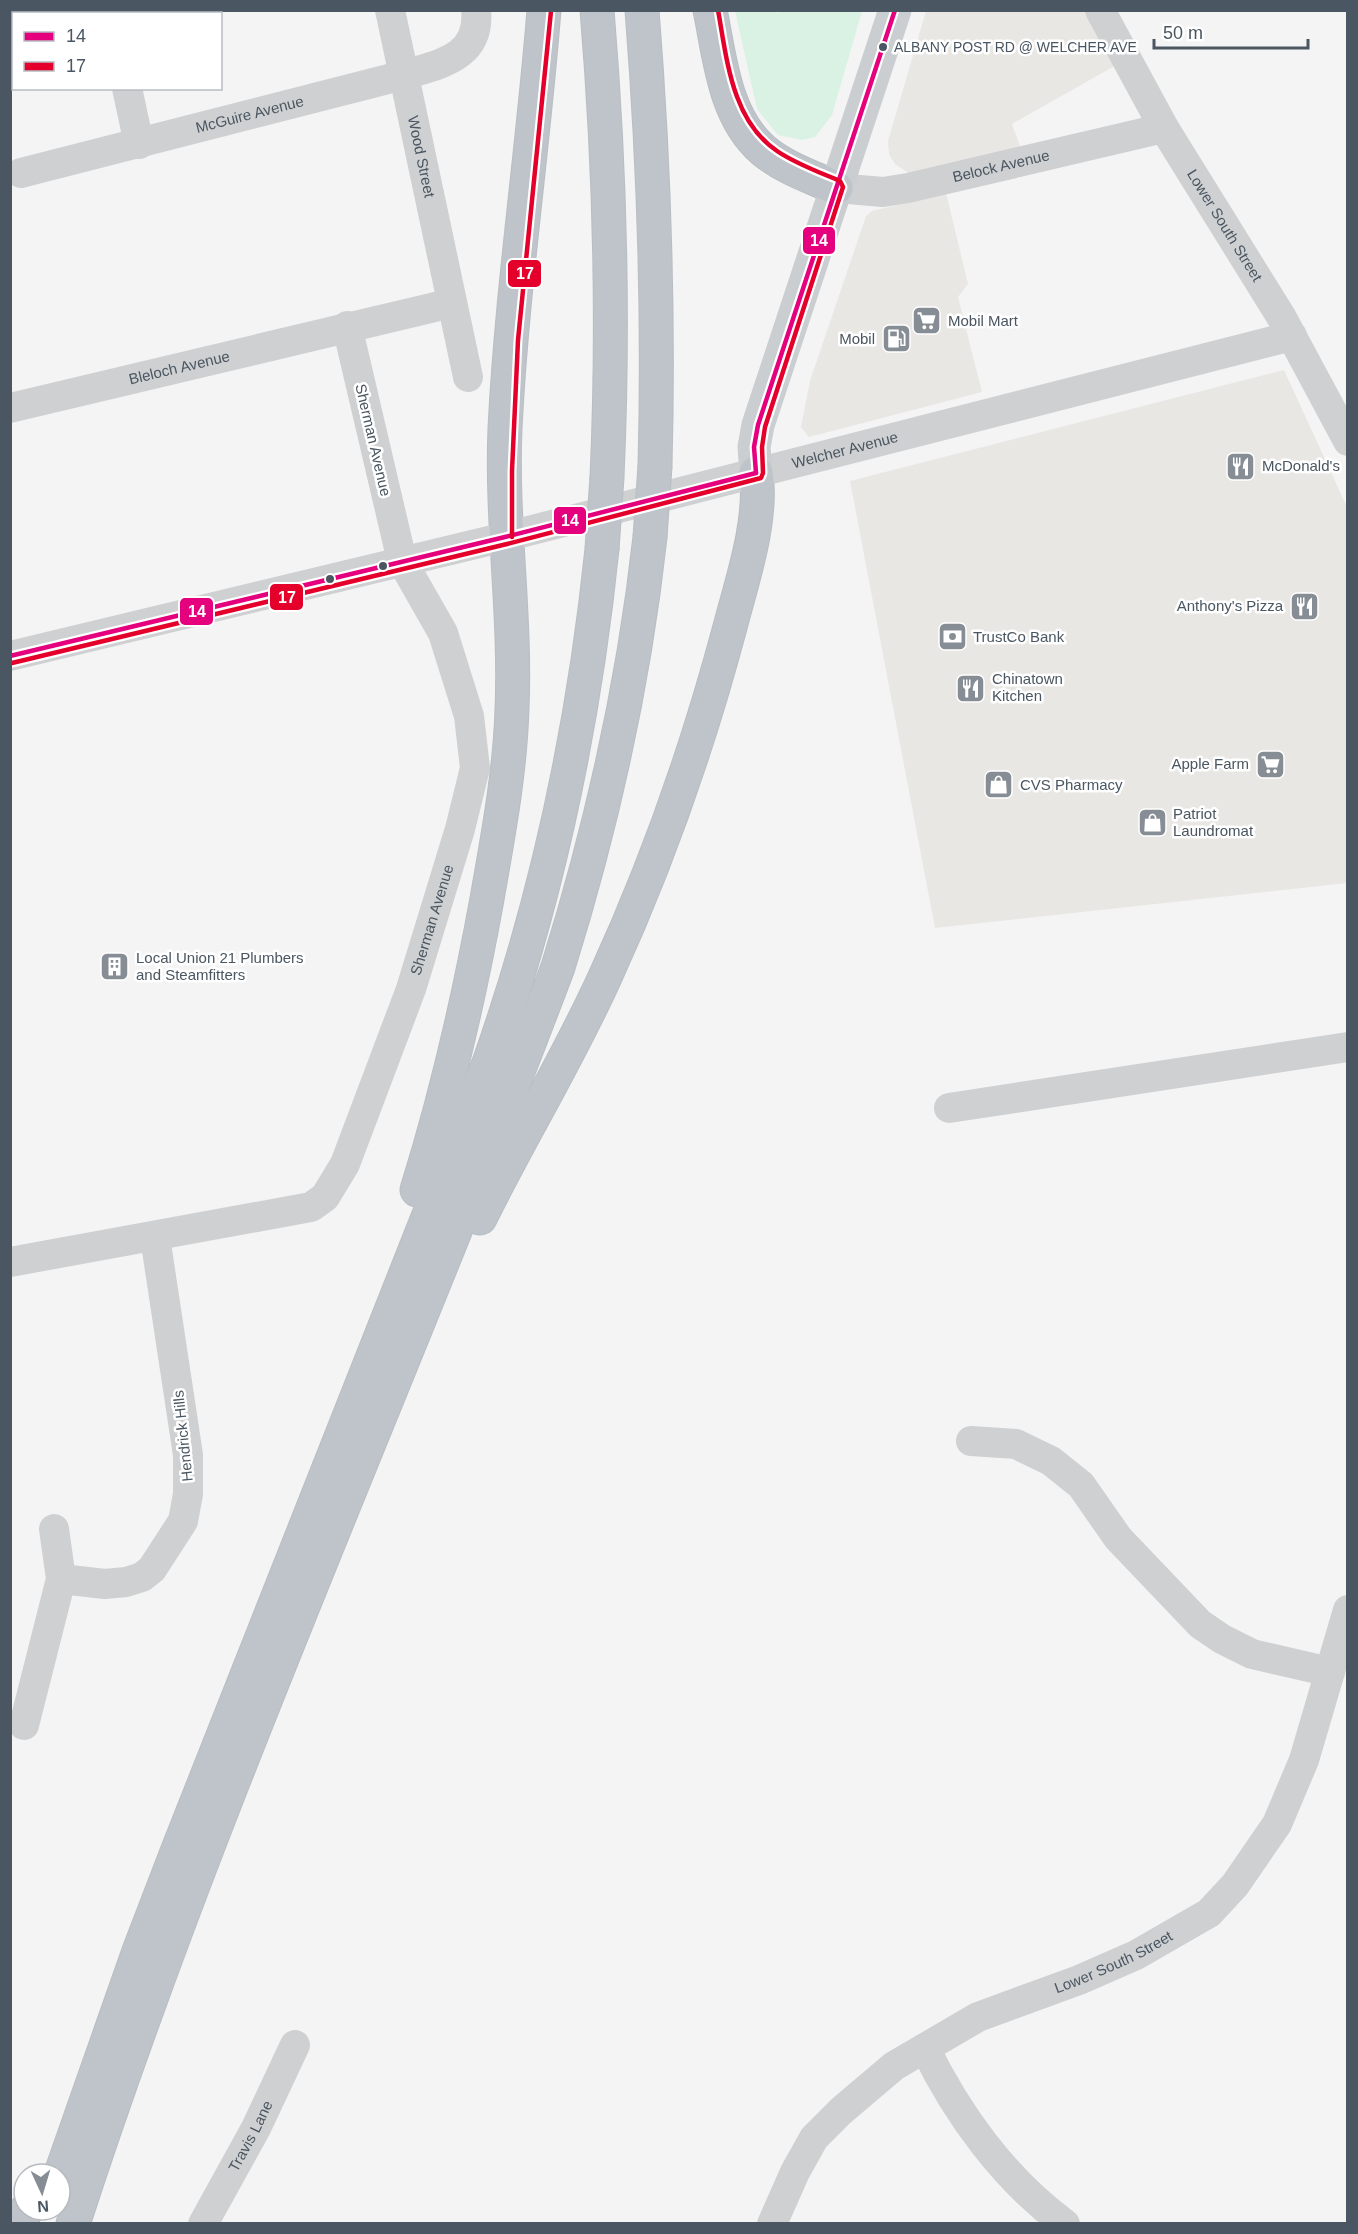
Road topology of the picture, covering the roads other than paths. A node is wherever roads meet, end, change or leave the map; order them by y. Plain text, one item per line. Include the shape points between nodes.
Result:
1 (390, 10) edge
2 (476, 10) edge
3 (544, 10) edge
4 (597, 10) edge
5 (642, 10) edge
6 (710, 10) edge
7 (895, 10) edge
8 (1100, 10) edge
9 (404, 75) junction
10 (127, 90) edge
11 (1164, 128) junction
12 (139, 144) junction
13 (21, 172) dead end
14 (836, 188) junction
15 (452, 303) junction
16 (346, 326) junction
17 (1292, 336) junction
18 (468, 376) dead end
19 (10, 408) edge
20 (1347, 441) edge
21 (756, 472) junction
22 (505, 537) junction
23 (402, 561) junction
24 (10, 656) edge
25 (1347, 1047) edge
26 (949, 1108) dead end
27 (155, 1237) junction
28 (10, 1262) edge
29 (356, 1437) junction
30 (971, 1441) dead end
31 (54, 1529) dead end
32 (62, 1579) junction
33 (1347, 1610) edge
34 (1330, 1672) junction
35 (24, 1725) dead end
36 (204, 1857) junction
37 (139, 1951) junction
38 (295, 2045) dead end
39 (925, 2048) junction
40 (46, 2162) edge
41 (65, 2162) edge
42 (73, 2223) edge
43 (92, 2223) edge
44 (203, 2223) edge
45 (772, 2223) edge
46 (1065, 2223) edge

1 - 9 street, Wood Street
2 - 9 street, McGuire Avenue via 471,42 453,59
3 - 22 highway via 509,371 503,484
4 - 29 highway, bridge via 610,229 607,477 595,617 570,769 524,956
5 - 29 highway, bridge via 656,259 654,466 642,605 618,736 591,854 558,967
6 - 14 highway via 728,93 749,134 783,164
7 - 14 main road
8 - 11 street, Lower South Street
9 - 12 street, McGuire Avenue
9 - 15 street, Wood Street
10 - 12 street
11 - 14 street, Belock Avenue via 908,188 884,192
11 - 17 street, Lower South Street
12 - 13 street, McGuire Avenue
14 - 21 main road via 758,425 754,447
15 - 16 street
15 - 18 street, Wood Street
16 - 19 street, Bleloch Avenue
16 - 23 street, Sherman Avenue
17 - 20 street, Lower South Street
17 - 21 street, Welcher Avenue
21 - 22 street, Welcher Avenue
21 - 29 highway via 758,511 727,640 689,767 650,870 600,987
22 - 23 street, Welcher Avenue
22 - 29 highway via 511,604 512,709 502,814 463,1021
23 - 24 street, Welcher Avenue
23 - 27 street, Sherman Avenue via 443,633 469,716 475,768 411,989 345,1164 325,1197 311,1207
25 - 26 street
27 - 28 street, Sherman Avenue
27 - 32 street, Hendrick Hills via 188,1455 183,1521 152,1569 142,1577 105,1584
29 - 36 highway
29 - 37 highway
30 - 34 street via 1016,1444 1052,1461 1081,1485 1118,1538 1200,1624 1222,1639 1252,1654
31 - 32 street
32 - 35 street
33 - 34 street, Lower South Street
34 - 39 street, Lower South Street via 1304,1760 1276,1824 1235,1885 1209,1913 1136,1955 978,2017
36 - 42 highway
36 - 43 highway
37 - 40 highway
37 - 41 highway
38 - 44 street, Travis Lane via 256,2128
39 - 45 street, Lower South Street via 894,2066 814,2138
39 - 46 street via 967,2121 1009,2173

